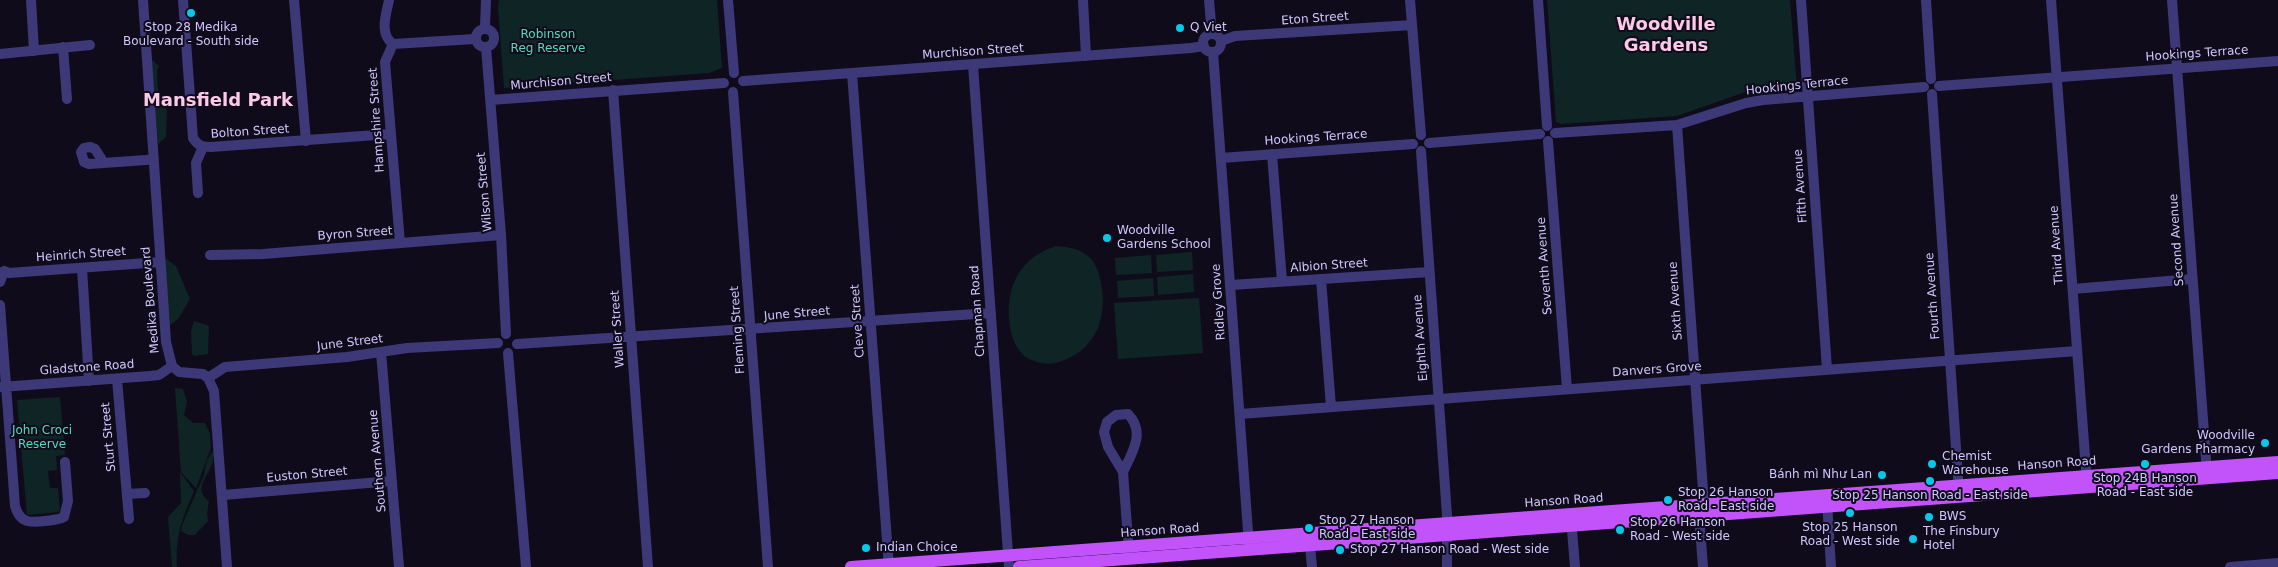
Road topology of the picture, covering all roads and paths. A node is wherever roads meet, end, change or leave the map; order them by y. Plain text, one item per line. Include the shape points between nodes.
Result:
1 (31, 0) edge
2 (143, 0) edge
3 (183, 0) edge
4 (294, 0) edge
5 (389, 0) edge
6 (486, 0) edge
7 (728, 0) edge
8 (1082, 0) edge
9 (1209, 0) edge
10 (1410, 0) edge
11 (1538, 0) edge
12 (1801, 0) edge
13 (1926, 0) edge
14 (2050, 0) edge
15 (2172, 0) edge
16 (1412, 25) junction
17 (485, 28) junction
18 (1212, 34) junction
19 (475, 39) junction
20 (1221, 41) junction
21 (393, 44) junction
22 (90, 46) dead end
23 (1204, 46) junction
24 (63, 47) junction
25 (486, 47) junction
26 (34, 50) junction
27 (1213, 52) junction
28 (0, 54) edge
29 (1086, 56) junction
30 (2278, 61) edge
31 (973, 65) junction
32 (2176, 69) junction
33 (734, 72) junction
34 (852, 73) junction
35 (2056, 78) junction
36 (743, 81) junction
37 (724, 83) junction
38 (1932, 87) junction
39 (613, 90) junction
40 (733, 92) junction
41 (1808, 96) junction
42 (67, 99) dead end
43 (490, 100) junction
44 (1677, 125) junction
45 (390, 134) junction
46 (1548, 134) junction
47 (1421, 135) junction
48 (306, 141) junction
49 (1429, 143) junction
50 (1413, 144) junction
51 (203, 147) junction
52 (1421, 151) junction
53 (1272, 154) junction
54 (1222, 158) junction
55 (154, 159) junction
56 (104, 163) dead end
57 (198, 193) dead end
58 (501, 235) junction
59 (400, 243) junction
60 (210, 255) dead end
61 (160, 262) junction
62 (82, 268) junction
63 (2, 269) edge
64 (1429, 272) junction
65 (1321, 279) junction
66 (2192, 279) junction
67 (1282, 281) junction
68 (0, 282) edge
69 (1231, 285) junction
70 (2073, 289) junction
71 (0, 305) edge
72 (991, 313) junction
73 (870, 320) junction
74 (751, 329) junction
75 (506, 334) junction
76 (632, 337) junction
77 (498, 343) junction
78 (517, 344) junction
79 (2077, 351) junction
80 (382, 352) junction
81 (508, 353) junction
82 (1950, 360) junction
83 (172, 366) junction
84 (1827, 369) junction
85 (208, 378) junction
86 (117, 379) junction
87 (1694, 379) junction
88 (90, 381) junction
89 (3, 387) edge
90 (1567, 389) junction
91 (1438, 399) junction
92 (1331, 407) junction
93 (1240, 414) junction
94 (65, 462) dead end
95 (2278, 462) edge
96 (1123, 472) junction
97 (2208, 473) junction
98 (2278, 473) edge
99 (392, 481) junction
100 (2087, 482) junction
101 (1958, 490) junction
102 (144, 492) dead end
103 (127, 494) junction
104 (223, 495) junction
105 (1827, 501) junction
106 (1701, 510) junction
107 (129, 519) dead end
108 (1571, 520) junction
109 (1446, 529) junction
110 (1316, 533) junction
111 (1249, 544) junction
112 (1310, 546) junction
113 (1129, 553) junction
114 (1009, 561) edge
115 (2278, 563) edge
116 (888, 566) edge
117 (227, 567) edge
118 (399, 567) edge
119 (526, 567) edge
120 (648, 567) edge
121 (768, 567) edge
122 (851, 567) edge
123 (1019, 567) edge
124 (1312, 567) edge
125 (1447, 567) edge
126 (1574, 567) edge
127 (1703, 567) edge
128 (1831, 567) edge
129 (2230, 567) edge

1 - 26 street
2 - 55 street, Medika Boulevard
3 - 51 street, Bolton Street via 193,138
4 - 48 street
5 - 21 street via 384,32
6 - 17 street
7 - 33 street
8 - 29 street
9 - 18 street
10 - 16 street
11 - 46 street, Seventh Avenue
12 - 41 street, Fifth Avenue
13 - 38 street, Fourth Avenue
14 - 35 street, Third Avenue
15 - 32 street, Second Avenue
16 - 20 street, Eton Street via 1236,36
16 - 47 street
17 - 19 street via 478,31
17 - 25 street via 491,31 494,39
18 - 20 street
18 - 23 street via 1205,38
19 - 21 street
19 - 25 street via 480,46
20 - 27 street via 1221,46
21 - 45 street, Hampshire Street via 385,62
22 - 24 street
23 - 27 street
23 - 29 street, Murchison Street
24 - 26 street
24 - 42 street
25 - 43 street, Wilson Street
26 - 28 street
27 - 54 street, Ridley Grove
29 - 31 street, Murchison Street
30 - 32 street, Hookings Terrace
31 - 34 street, Murchison Street
31 - 72 street, Chapman Road
32 - 35 street, Hookings Terrace
32 - 66 street, Second Avenue
33 - 36 street
33 - 37 street
34 - 36 street, Murchison Street
34 - 73 street, Cleve Street
35 - 38 street, Hookings Terrace
35 - 70 street, Third Avenue
36 - 40 street via 741,89
37 - 39 street, Murchison Street
37 - 40 street
38 - 41 street, Hookings Terrace
38 - 82 street, Fourth Avenue
39 - 43 street, Murchison Street
39 - 76 street, Waller Street
40 - 74 street, Fleming Street
41 - 44 street, Hookings Terrace via 1754,101
41 - 84 street, Fifth Avenue
43 - 58 street, Wilson Street
44 - 46 street, Hookings Terrace
44 - 87 street, Sixth Avenue
45 - 48 street, Bolton Street
45 - 59 street, Hampshire Street
46 - 49 street, Hookings Terrace
46 - 90 street, Seventh Avenue
47 - 49 street
47 - 50 street
48 - 51 street, Bolton Street
49 - 52 street
50 - 52 street
50 - 53 street, Hookings Terrace
51 - 57 street via 196,163
52 - 64 street, Eighth Avenue
53 - 54 street, Hookings Terrace
53 - 67 street
54 - 69 street, Ridley Grove
55 - 56 street
55 - 61 street, Medika Boulevard
58 - 59 street, Byron Street
58 - 75 street, Wilson Street
59 - 60 street, Byron Street
61 - 62 street, Heinrich Street
61 - 83 street, Medika Boulevard via 166,342
62 - 63 street, Heinrich Street via 9,273
62 - 88 street
63 - 68 street
64 - 65 street, Albion Street
64 - 91 street, Eighth Avenue
65 - 67 street, Albion Street
65 - 92 street
66 - 70 street
66 - 97 street, Second Avenue
67 - 69 street, Albion Street
69 - 93 street, Ridley Grove
70 - 79 street, Third Avenue
71 - 89 street
72 - 73 street, June Street
72 - 114 street, Chapman Road
73 - 74 street, June Street
73 - 116 street, Cleve Street
74 - 76 street, June Street
74 - 121 street, Fleming Street
75 - 77 street
75 - 78 street via 513,336
76 - 78 street, June Street
76 - 120 street, Waller Street
77 - 80 street, June Street
77 - 81 street via 502,352
78 - 81 street
79 - 82 street, Danvers Grove
79 - 100 street, Third Avenue
80 - 85 street, June Street via 225,367
80 - 99 street, Southern Avenue
81 - 119 street
82 - 84 street, Danvers Grove
82 - 101 street, Fourth Avenue
83 - 85 street, Medika Boulevard via 179,372 203,374
83 - 86 street, Gladstone Road via 159,375
84 - 87 street, Danvers Grove
85 - 104 street via 215,395
86 - 88 street, Gladstone Road
86 - 103 street, Sturt Street
87 - 90 street, Danvers Grove
87 - 106 street, Sixth Avenue
88 - 89 street, Gladstone Road
89 - 94 street via 15,506 18,516 24,521 30,523 64,517 68,501
90 - 91 street, Danvers Grove
91 - 92 street, Danvers Grove
91 - 109 street, Eighth Avenue
92 - 93 street, Danvers Grove
93 - 111 street, Ridley Grove
95 - 97 main road, Hanson Road
96 - 96 street via 1104,432 1107,422 1116,415 1128,414 1135,422 1138,435
96 - 113 street
97 - 98 main road, Hanson Road
97 - 100 main road, Hanson Road
99 - 104 street, Euston Street
99 - 118 street, Southern Avenue
100 - 101 main road, Hanson Road
101 - 105 main road, Hanson Road
102 - 103 street
103 - 107 street, Sturt Street
104 - 117 street
105 - 106 main road, Hanson Road
105 - 128 street
106 - 108 main road, Hanson Road
106 - 127 street, Sixth Avenue
108 - 109 main road, Hanson Road
108 - 126 street
109 - 110 main road, Hanson Road
109 - 112 main road, Hanson Road
109 - 125 street, Eighth Avenue
110 - 111 main road, Hanson Road
110 - 112 main road
111 - 112 main road, Hanson Road
111 - 113 main road, Hanson Road
112 - 124 street
113 - 114 main road, Hanson Road
113 - 123 main road, Hanson Road
114 - 116 main road, Hanson Road
115 - 129 street
116 - 122 main road, Hanson Road

